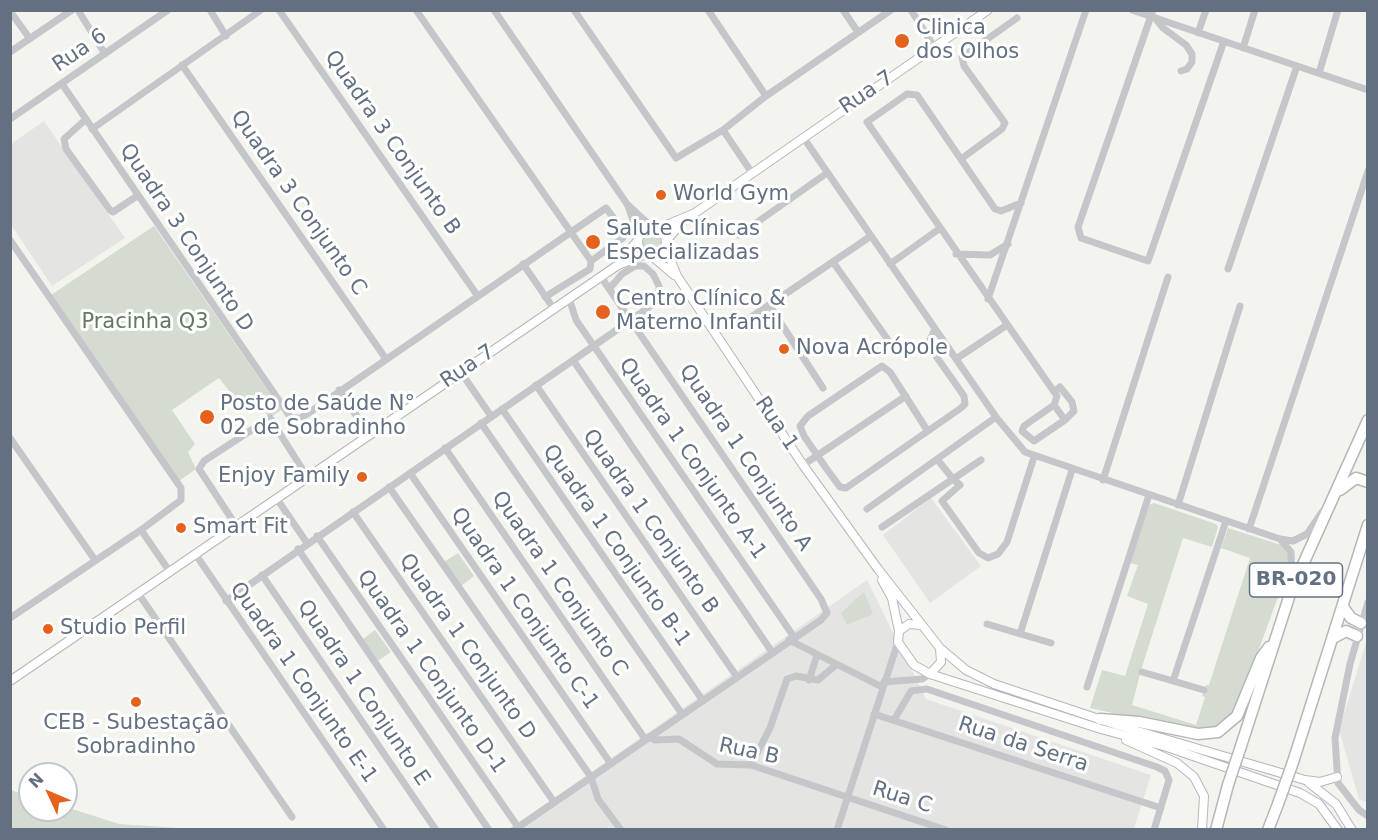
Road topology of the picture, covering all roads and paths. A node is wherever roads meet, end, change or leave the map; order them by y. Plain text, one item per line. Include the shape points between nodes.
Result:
1 (72, 10) edge
2 (78, 10) edge
3 (168, 10) edge
4 (210, 10) edge
5 (261, 10) edge
6 (279, 10) edge
7 (416, 10) edge
8 (494, 10) edge
9 (574, 10) edge
10 (708, 10) edge
11 (843, 10) edge
12 (891, 10) edge
13 (910, 10) edge
14 (988, 10) edge
15 (1086, 10) edge
16 (1132, 10) edge
17 (1206, 10) edge
18 (1255, 10) edge
19 (1338, 10) edge
20 (10, 11) edge
21 (1154, 15) edge
22 (1017, 18) dead end
23 (858, 32) junction
24 (1198, 33) junction
25 (226, 36) junction
26 (30, 39) junction
27 (1224, 41) junction
28 (935, 48) junction
29 (1243, 48) junction
30 (10, 52) edge
31 (105, 54) junction
32 (182, 65) junction
33 (1297, 66) junction
34 (1181, 71) dead end
35 (1319, 73) junction
36 (62, 84) junction
37 (1368, 90) edge
38 (766, 96) junction
39 (10, 119) edge
40 (85, 120) junction
41 (92, 129) junction
42 (723, 130) junction
43 (803, 137) junction
44 (961, 159) junction
45 (1368, 171) edge
46 (752, 173) junction
47 (827, 173) junction
48 (137, 196) junction
49 (1022, 203) junction
50 (627, 204) junction
51 (687, 218) junction
52 (655, 228) junction
53 (939, 229) junction
54 (570, 231) junction
55 (739, 234) dead end
56 (871, 236) junction
57 (639, 239) junction
58 (10, 240) edge
59 (666, 243) junction
60 (1008, 244) junction
61 (956, 254) junction
62 (649, 255) junction
63 (591, 261) junction
64 (833, 262) junction
65 (522, 264) junction
66 (890, 264) junction
67 (618, 265) junction
68 (1228, 269) dead end
69 (677, 276) junction
70 (601, 277) junction
71 (1168, 277) dead end
72 (609, 289) junction
73 (477, 295) junction
74 (545, 297) junction
75 (569, 298) junction
76 (988, 299) junction
77 (769, 305) junction
78 (1240, 306) dead end
79 (554, 309) junction
80 (631, 321) junction
81 (1006, 325) junction
82 (738, 326) dead end
83 (935, 329) junction
84 (593, 346) junction
85 (893, 348) dead end
86 (386, 359) junction
87 (956, 359) junction
88 (573, 360) junction
89 (460, 371) junction
90 (536, 385) junction
91 (823, 388) dead end
92 (339, 390) junction
93 (1054, 392) junction
94 (906, 396) junction
95 (1054, 405) junction
96 (501, 409) junction
97 (491, 416) junction
98 (996, 417) junction
99 (1065, 420) junction
100 (1368, 420) edge
101 (481, 423) junction
102 (927, 430) junction
103 (369, 434) junction
104 (10, 438) edge
105 (445, 448) junction
106 (819, 457) junction
107 (1034, 457) junction
108 (937, 459) junction
109 (981, 460) dead end
110 (804, 465) junction
111 (1072, 470) junction
112 (411, 473) junction
113 (308, 478) junction
114 (953, 479) junction
115 (1102, 480) junction
116 (1368, 482) edge
117 (389, 487) junction
118 (1336, 493) junction
119 (1149, 495) junction
120 (277, 499) junction
121 (1178, 505) junction
122 (867, 509) dead end
123 (353, 512) junction
124 (1226, 521) junction
125 (1368, 525) edge
126 (237, 527) junction
127 (882, 527) dead end
128 (1249, 529) junction
129 (141, 530) junction
130 (317, 536) junction
131 (1280, 539) junction
132 (307, 543) junction
133 (298, 549) junction
134 (196, 555) junction
135 (94, 560) junction
136 (878, 569) junction
137 (170, 572) junction
138 (262, 576) junction
139 (1291, 591) junction
140 (138, 592) junction
141 (226, 601) junction
142 (1368, 602) edge
143 (1343, 607) junction
144 (10, 618) edge
145 (1361, 623) junction
146 (987, 624) dead end
147 (922, 625) junction
148 (899, 631) junction
149 (1020, 634) junction
150 (1357, 636) junction
151 (792, 638) junction
152 (1333, 638) junction
153 (1275, 640) junction
154 (898, 642) junction
155 (1051, 643) dead end
156 (940, 648) junction
157 (772, 652) junction
158 (817, 655) junction
159 (836, 665) junction
160 (888, 671) junction
161 (1142, 672) dead end
162 (930, 674) junction
163 (737, 677) junction
164 (809, 680) junction
165 (10, 681) edge
166 (897, 681) junction
167 (1173, 681) junction
168 (883, 685) junction
169 (1087, 687) dead end
170 (1204, 690) dead end
171 (703, 701) junction
172 (682, 714) junction
173 (874, 714) junction
174 (894, 720) junction
175 (1101, 724) junction
176 (647, 738) junction
177 (611, 764) junction
178 (751, 765) junction
179 (591, 777) junction
180 (1337, 777) junction
181 (1305, 780) junction
182 (847, 797) junction
183 (554, 802) junction
184 (1161, 808) junction
185 (1368, 816) edge
186 (292, 817) dead end
187 (516, 828) edge
188 (384, 830) edge
189 (436, 830) edge
190 (489, 830) edge
191 (621, 830) edge
192 (837, 830) edge
193 (946, 830) edge
194 (1155, 830) edge
195 (1202, 830) edge
196 (1216, 830) edge
197 (1268, 830) edge
198 (1338, 830) edge
199 (1352, 830) edge

1 - 26 street
2 - 31 street
3 - 31 street, Rua 6
4 - 25 street
5 - 25 street
6 - 73 street, Quadra 3 Conjunto B
7 - 54 street
8 - 50 street
9 - 42 street via 676,158
10 - 38 street
11 - 23 street
12 - 23 street
13 - 28 street
14 - 28 main road, Rua 7
15 - 49 street
16 - 21 street
17 - 24 street
18 - 29 street
19 - 35 street
20 - 26 street
21 - 24 street
21 - 27 street via 1078,227 1082,238 1148,261
21 - 34 street via 1192,54 1192,62
22 - 44 street via 962,57 964,66 1005,123
23 - 38 street
24 - 27 street
25 - 32 street
26 - 30 street
27 - 29 street
28 - 43 main road, Rua 7
29 - 33 street
31 - 36 street, Rua 6
32 - 41 street
32 - 86 street, Quadra 3 Conjunto C
33 - 35 street
33 - 68 street
35 - 37 street
36 - 39 street, Rua 6
36 - 40 street, Quadra 3 Conjunto D
38 - 42 street
40 - 41 street, Quadra 3 Conjunto D
40 - 48 street via 64,139 66,150 110,210 114,212
41 - 48 street, Quadra 3 Conjunto D
42 - 46 street
43 - 46 main road, Rua 7
43 - 47 street
44 - 49 street via 995,209 1001,211
44 - 53 street via 916,95 910,93 867,122
45 - 128 street
46 - 51 main road, Rua 7
47 - 55 street
47 - 56 street
48 - 92 street, Quadra 3 Conjunto D via 291,418 301,418
49 - 60 street
50 - 52 street
50 - 57 street
51 - 52 main road, Rua 7
51 - 59 main road, Rua 7
52 - 57 main road via 644,230
52 - 59 main road
53 - 61 street
53 - 66 street
54 - 63 street
54 - 63 street via 603,208 619,225 621,241
54 - 65 street
56 - 64 street
56 - 66 street
57 - 62 main road via 640,248
57 - 67 main road, Rua 7
58 - 129 street via 181,488 181,500
59 - 62 main road via 660,253
59 - 69 main road, Rua 1
60 - 61 street via 990,255
60 - 76 street
61 - 76 street
62 - 67 main road, Rua 7
62 - 69 main road, Rua 1
63 - 74 street via 590,269
64 - 77 street
64 - 85 street
65 - 73 street
65 - 74 street
66 - 83 street
67 - 70 main road, Rua 7
69 - 110 main road, Rua 1
70 - 72 street, Quadra 1 Conjunto A
70 - 75 main road, Rua 7
71 - 115 street
72 - 80 street, Quadra 1 Conjunto A
72 - 80 street via 635,266 644,266 653,274 659,286 656,302
73 - 86 street
74 - 79 street
75 - 79 main road, Rua 7
75 - 84 street, Quadra 1 Conjunto A-1 via 576,320
76 - 81 street
77 - 82 street
77 - 91 street
78 - 121 street
79 - 89 main road, Rua 7
80 - 84 street
80 - 151 street, Quadra 1 Conjunto A via 826,607 825,616
81 - 87 street
81 - 93 street
83 - 87 street
83 - 102 street via 931,349 965,400 961,408
84 - 88 street
84 - 151 street, Quadra 1 Conjunto A-1
86 - 92 street
87 - 98 street
88 - 90 street
88 - 157 street, Quadra 1 Conjunto A-1
89 - 97 street
89 - 103 main road, Rua 7
90 - 96 street
90 - 163 street, Quadra 1 Conjunto B
92 - 103 street
93 - 95 street via 1058,399
93 - 99 street via 1060,387 1074,406
94 - 102 street
94 - 106 street
94 - 106 street via 880,366 803,421 800,430
95 - 99 street
95 - 99 street via 1022,430 1034,441
96 - 97 street
96 - 171 street, Quadra 1 Conjunto B-1
97 - 101 street
98 - 107 street via 1016,443
98 - 108 street
100 - 118 highway, BR-020
101 - 105 street
101 - 172 street, Quadra 1 Conjunto B-1
102 - 106 street via 846,488 840,486
103 - 113 main road, Rua 7
104 - 135 street
105 - 112 street
105 - 176 street, Quadra 1 Conjunto C
106 - 110 street
107 - 111 street
107 - 114 street via 1004,549 987,558 974,547 943,503 960,485
108 - 114 street
108 - 122 street
109 - 114 street
110 - 136 main road, Rua 1
111 - 115 street
111 - 149 street
112 - 117 street
112 - 177 street, Quadra 1 Conjunto C-1
113 - 120 main road, Rua 7
113 - 126 street via 270,418 204,461 199,469
114 - 127 street
115 - 119 street
116 - 118 highway via 1351,479
117 - 123 street
117 - 179 street, Quadra 1 Conjunto C-1
118 - 131 street via 1307,534 1293,541
118 - 139 highway, BR-020
119 - 121 street
119 - 169 street
120 - 126 main road, Rua 7
120 - 132 street
121 - 124 street
123 - 130 street
123 - 183 street, Quadra 1 Conjunto D
124 - 128 street
124 - 167 street
125 - 143 highway, BR-020
126 - 134 main road, Rua 7
128 - 131 street
129 - 135 street
129 - 137 street
130 - 132 street
130 - 187 street, Quadra 1 Conjunto D-1
131 - 139 street via 1293,558
132 - 133 street
133 - 138 street
133 - 190 street, Quadra 1 Conjunto D-1
134 - 137 main road, Rua 7
134 - 141 street, Quadra 1 Conjunto E-1
135 - 144 street
136 - 147 main road
136 - 148 main road via 892,598
137 - 140 main road, Rua 7
138 - 141 street
138 - 189 street, Quadra 1 Conjunto E
139 - 153 highway, BR-020
140 - 165 main road, Rua 7
140 - 186 street
141 - 188 street, Quadra 1 Conjunto E-1
142 - 145 street
143 - 145 highway
143 - 152 highway, BR-020
145 - 150 street
146 - 149 street
147 - 148 main road via 909,624
147 - 156 main road
148 - 154 main road
149 - 155 street
150 - 152 highway via 1346,631
150 - 180 street via 1335,738
151 - 157 street
151 - 158 street
152 - 197 highway, BR-020, bridge
153 - 175 highway via 1261,658 1238,716 1218,732 1198,734 1139,722
153 - 196 highway, BR-020, bridge
154 - 160 street
154 - 162 main road via 914,665
156 - 162 main road via 940,662
156 - 175 main road via 966,670 994,684
157 - 163 street
158 - 159 street
158 - 164 street
159 - 164 street via 818,680
159 - 168 street
160 - 166 street
160 - 168 street
161 - 167 street
162 - 166 street via 922,679
162 - 175 main road
163 - 171 street
164 - 178 street via 796,676 785,681 770,728
166 - 168 street
167 - 170 street
168 - 173 street
171 - 172 street
172 - 176 street
173 - 174 street, Rua da Serra
173 - 182 street
174 - 184 street, Rua da Serra
174 - 184 street via 907,695 916,688 967,701 1165,771 1169,780
175 - 181 main road via 1175,741
175 - 195 main road via 1189,772 1204,796
175 - 198 main road via 1300,793 1319,804
176 - 177 street
176 - 178 street, Rua B via 679,739 717,764
177 - 179 street
178 - 182 street, Rua B
179 - 183 street
179 - 191 street, Quadra 1 Conjunto C-1 via 598,799
180 - 181 main road via 1320,782
180 - 185 street via 1345,793
181 - 199 main road via 1336,804
182 - 192 street
182 - 193 street, Rua C
183 - 187 street
184 - 194 street

